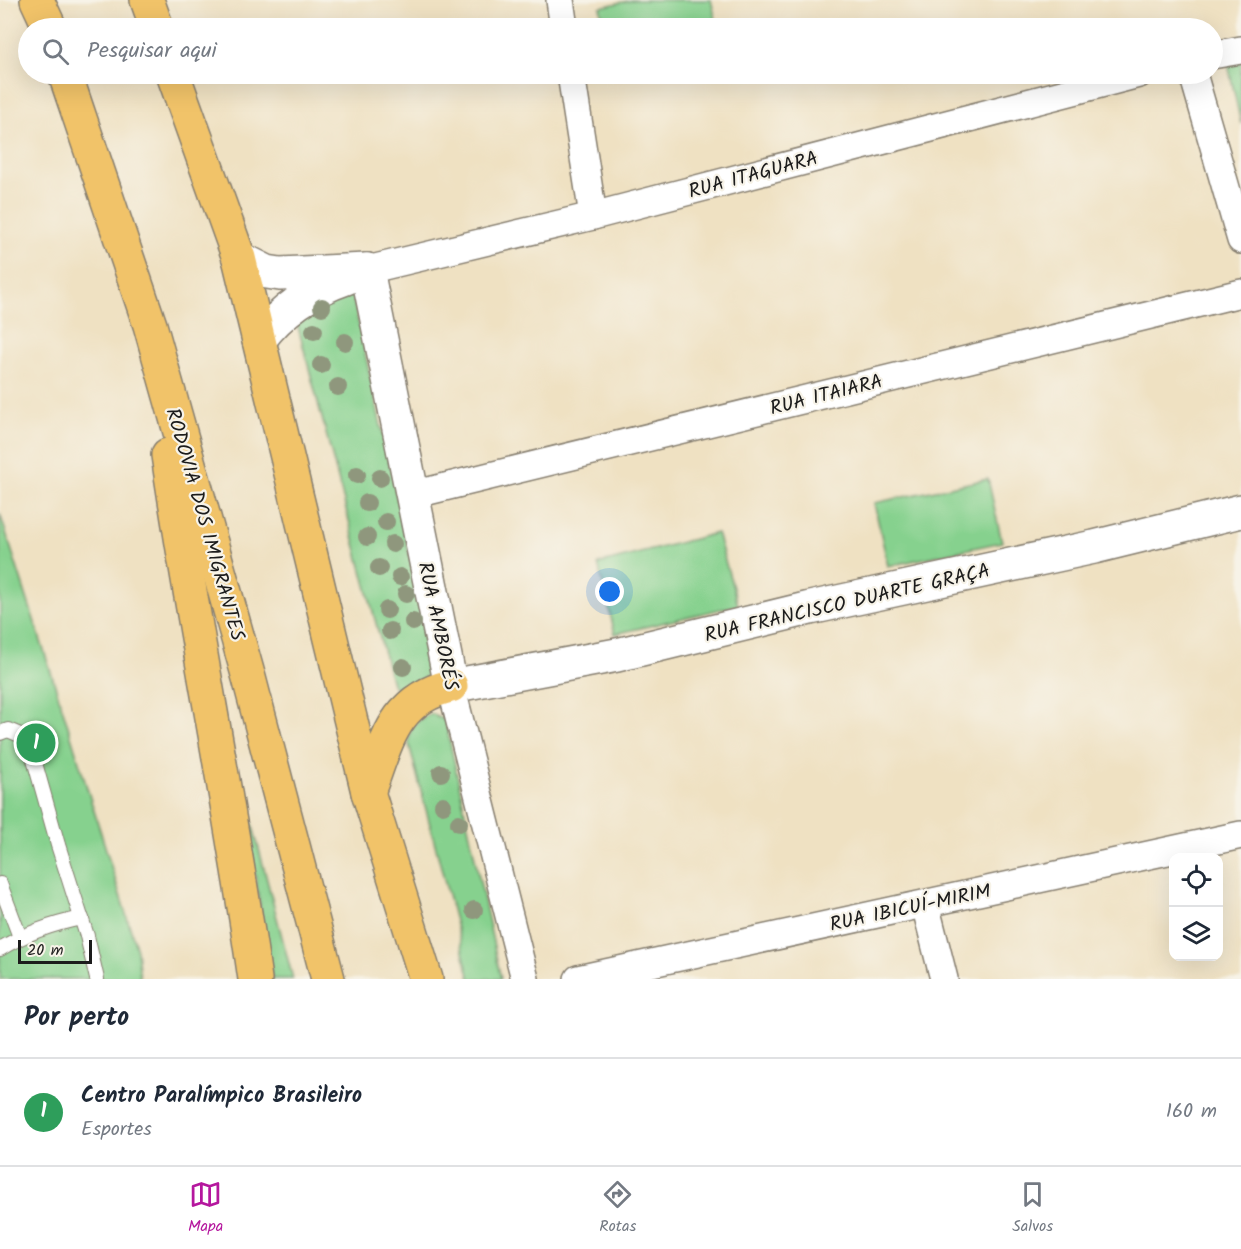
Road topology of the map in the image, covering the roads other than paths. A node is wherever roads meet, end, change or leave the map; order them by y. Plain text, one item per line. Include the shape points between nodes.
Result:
1 (37, 0) edge
2 (147, 0) edge
3 (560, 0) edge
4 (45, 18) edge
5 (153, 18) edge
6 (563, 18) edge
7 (1241, 50) edge
8 (1223, 54) edge
9 (68, 84) edge
10 (177, 84) edge
11 (572, 84) edge
12 (1100, 84) edge
13 (1196, 84) edge
14 (592, 216) junction
15 (1241, 240) edge
16 (239, 258) junction
17 (367, 270) junction
18 (1241, 293) edge
19 (150, 325) junction
20 (259, 340) junction
21 (412, 495) junction
22 (1241, 511) edge
23 (451, 686) junction
24 (0, 733) edge
25 (368, 792) junction
26 (1241, 835) edge
27 (0, 884) edge
28 (925, 904) junction
29 (82, 918) junction
30 (20, 937) junction
31 (0, 949) edge
32 (97, 979) edge
33 (255, 979) edge
34 (328, 979) edge
35 (426, 979) edge
36 (525, 979) edge
37 (578, 979) edge
38 (944, 979) edge

1 - 4 highway
2 - 5 highway
3 - 6 street
7 - 8 street
9 - 19 highway, RODOVIA DOS IMIGRANTES
10 - 16 highway
11 - 14 street
12 - 14 street, RUA ITAGUARA
13 - 15 street
14 - 17 street, RUA ITAGUARA
16 - 17 street, RUA ITAGUARA via 280,274
16 - 20 highway
17 - 20 street, RUA ITAGUARA via 303,298
17 - 21 street, RUA AMBORÉS
18 - 21 street, RUA ITAIARA
19 - 33 highway via 185,572
19 - 34 highway, RODOVIA DOS IMIGRANTES
20 - 25 highway
21 - 23 street, RUA AMBORÉS
22 - 23 street, RUA FRANCISCO DUARTE GRAÇA via 617,655
23 - 25 highway via 414,701 393,725
23 - 36 street, RUA AMBORÉS
24 - 29 lane via 8,730 20,735 31,749
25 - 35 highway
26 - 28 street, RUA IBICUÍ-MIRIM
27 - 30 lane
28 - 37 street, RUA IBICUÍ-MIRIM
28 - 38 street
29 - 30 lane
29 - 32 lane
30 - 31 lane

